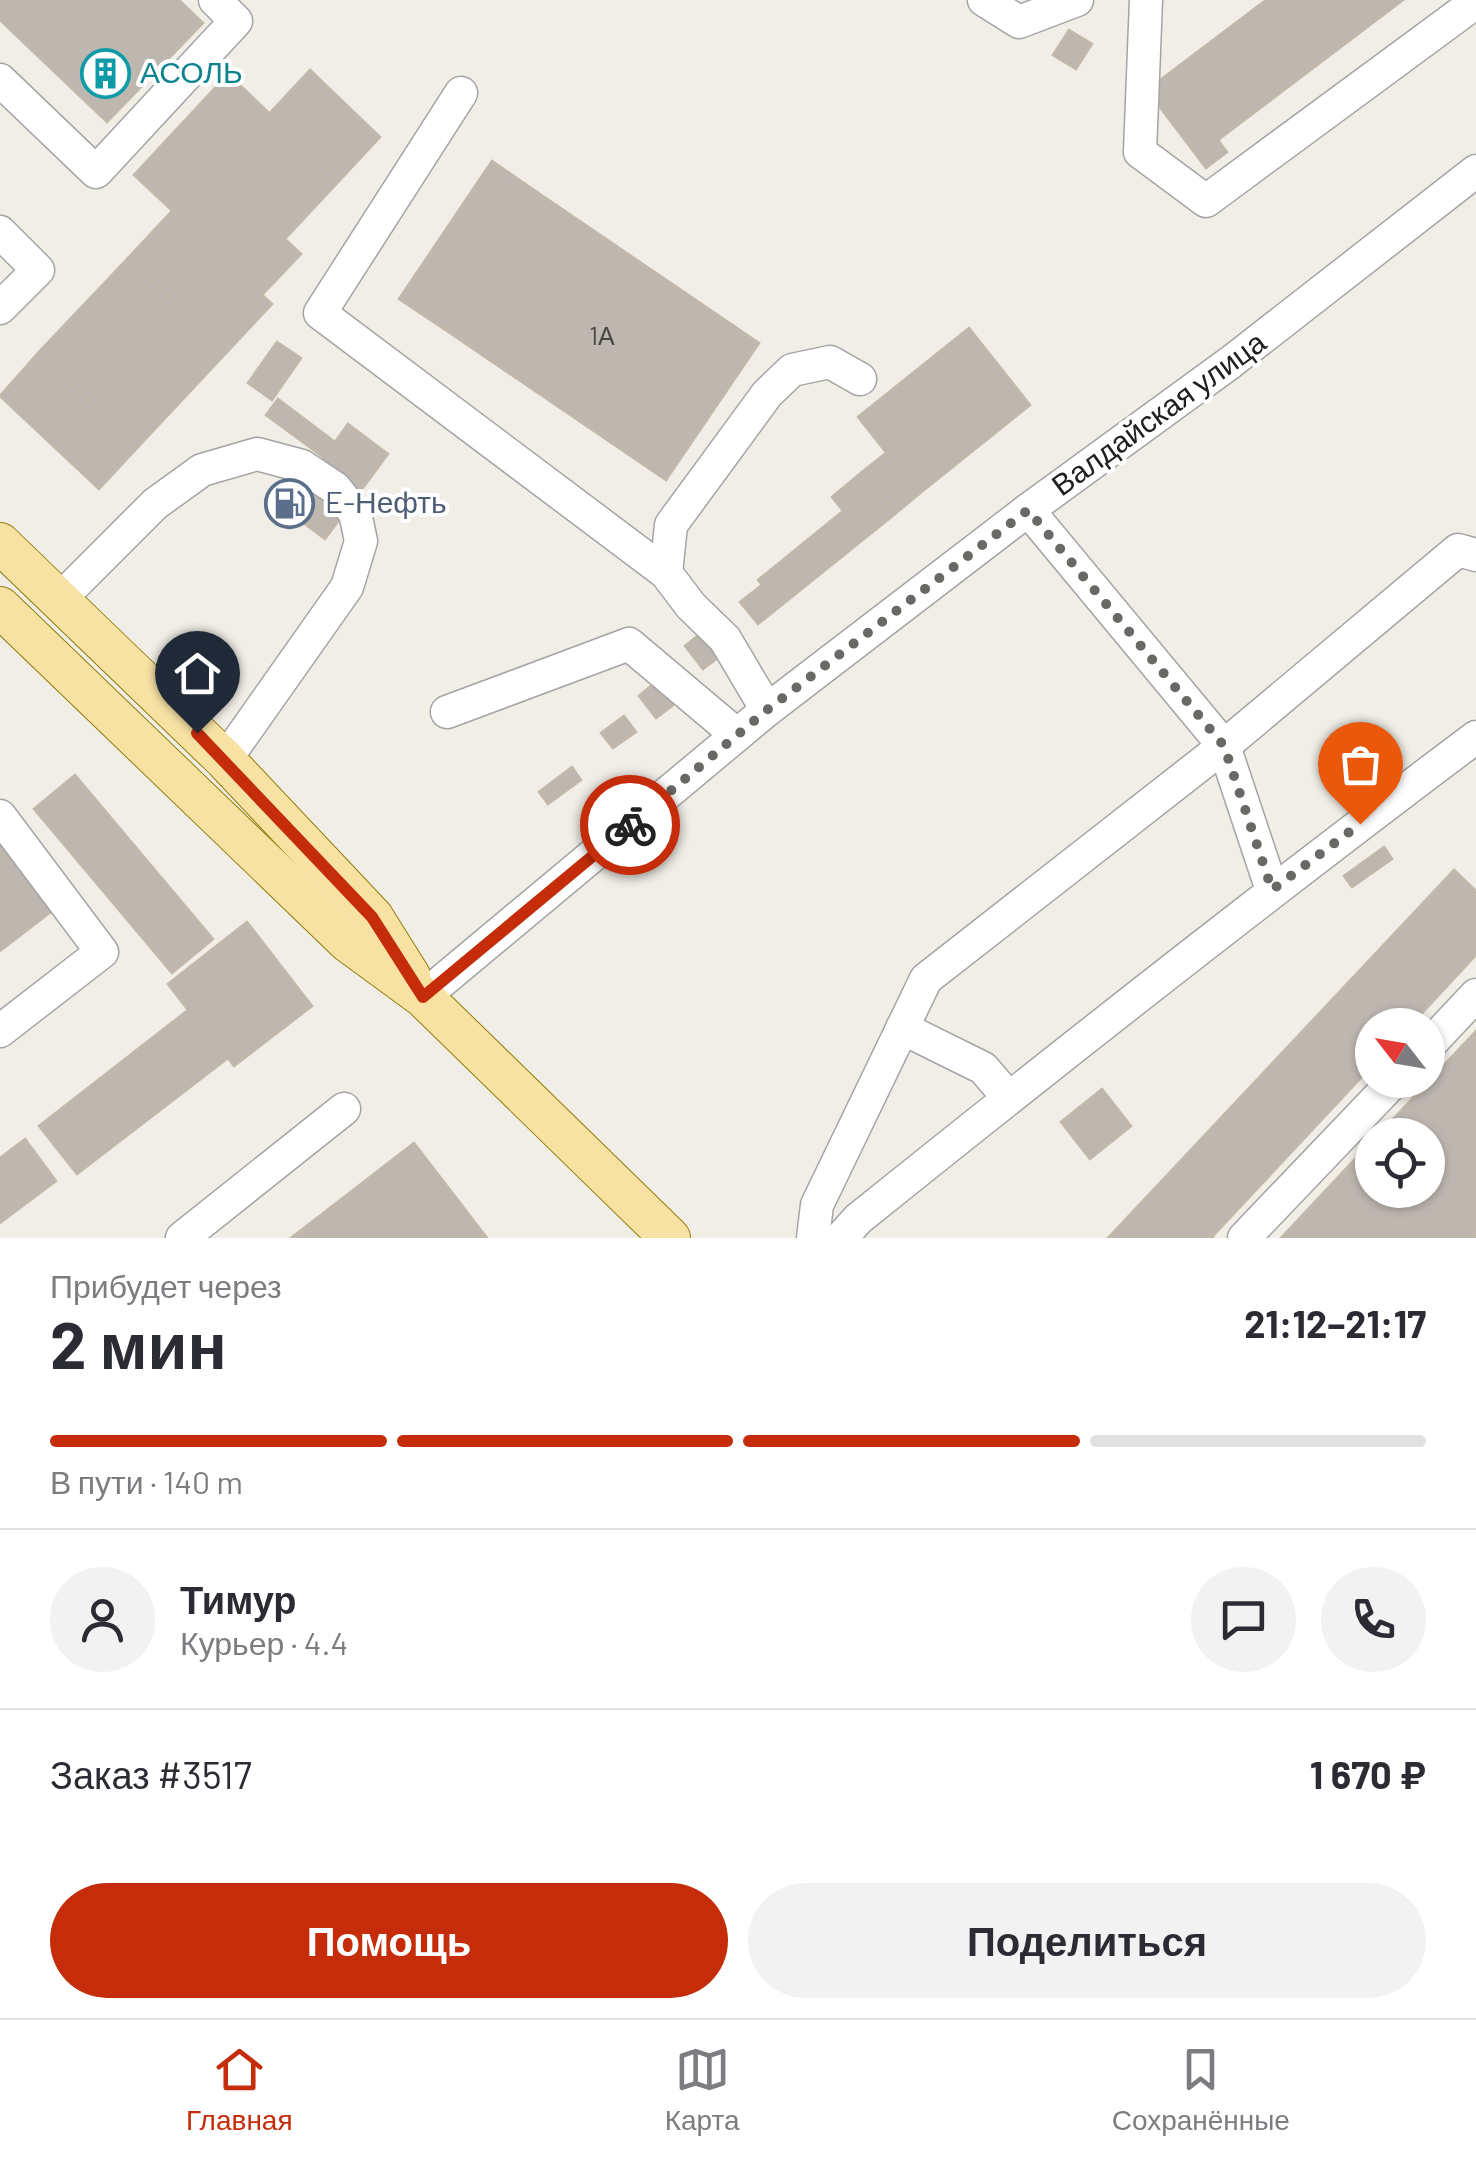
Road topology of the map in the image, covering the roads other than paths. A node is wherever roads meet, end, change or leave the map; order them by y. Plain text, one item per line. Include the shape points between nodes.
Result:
1 (216, 0) edge
2 (984, 0) edge
3 (1077, 0) edge
4 (1146, 0) edge
5 (1476, 2) edge
6 (0, 80) edge
7 (461, 94) dead end
8 (1476, 171) edge
9 (0, 232) edge
10 (0, 308) edge
11 (860, 379) dead end
12 (1028, 510) junction
13 (0, 543) edge
14 (1476, 555) edge
15 (666, 572) junction
16 (60, 599) junction
17 (0, 607) edge
18 (767, 710) junction
19 (447, 712) dead end
20 (737, 735) junction
21 (1476, 736) edge
22 (1224, 746) junction
23 (224, 760) junction
24 (0, 816) edge
25 (1272, 890) junction
26 (1476, 995) edge
27 (423, 997) junction
28 (902, 1028) junction
29 (1445, 1028) edge
30 (0, 1031) edge
31 (1008, 1098) junction
32 (1378, 1098) edge
33 (344, 1109) dead end
34 (182, 1238) edge
35 (670, 1238) edge
36 (814, 1238) edge
37 (841, 1238) edge
38 (1244, 1238) edge

1 - 6 street via 236,21 96,172
2 - 3 street via 1019,22
4 - 5 street via 1140,152 1206,201
7 - 15 street via 320,313
8 - 12 street, Валдайская улица
9 - 10 street via 38,270
11 - 15 street via 830,362 792,370 766,394 671,525
12 - 18 street, Валдайская улица
12 - 22 street
13 - 16 main road
14 - 22 street via 1458,550
15 - 18 street via 724,639
16 - 23 main road
16 - 23 street via 155,504 202,470 257,454 302,466 335,488 356,513 360,540 347,586
17 - 27 main road via 348,942
18 - 20 street, Валдайская улица
19 - 20 street via 629,644
20 - 27 street, Валдайская улица
21 - 25 street
22 - 25 street
22 - 28 street via 926,979
23 - 27 main road via 372,917
24 - 30 street via 102,952
25 - 31 street
26 - 29 street
27 - 35 main road
28 - 31 street via 983,1068
28 - 36 street via 817,1205
31 - 37 street
32 - 38 street
33 - 34 street

